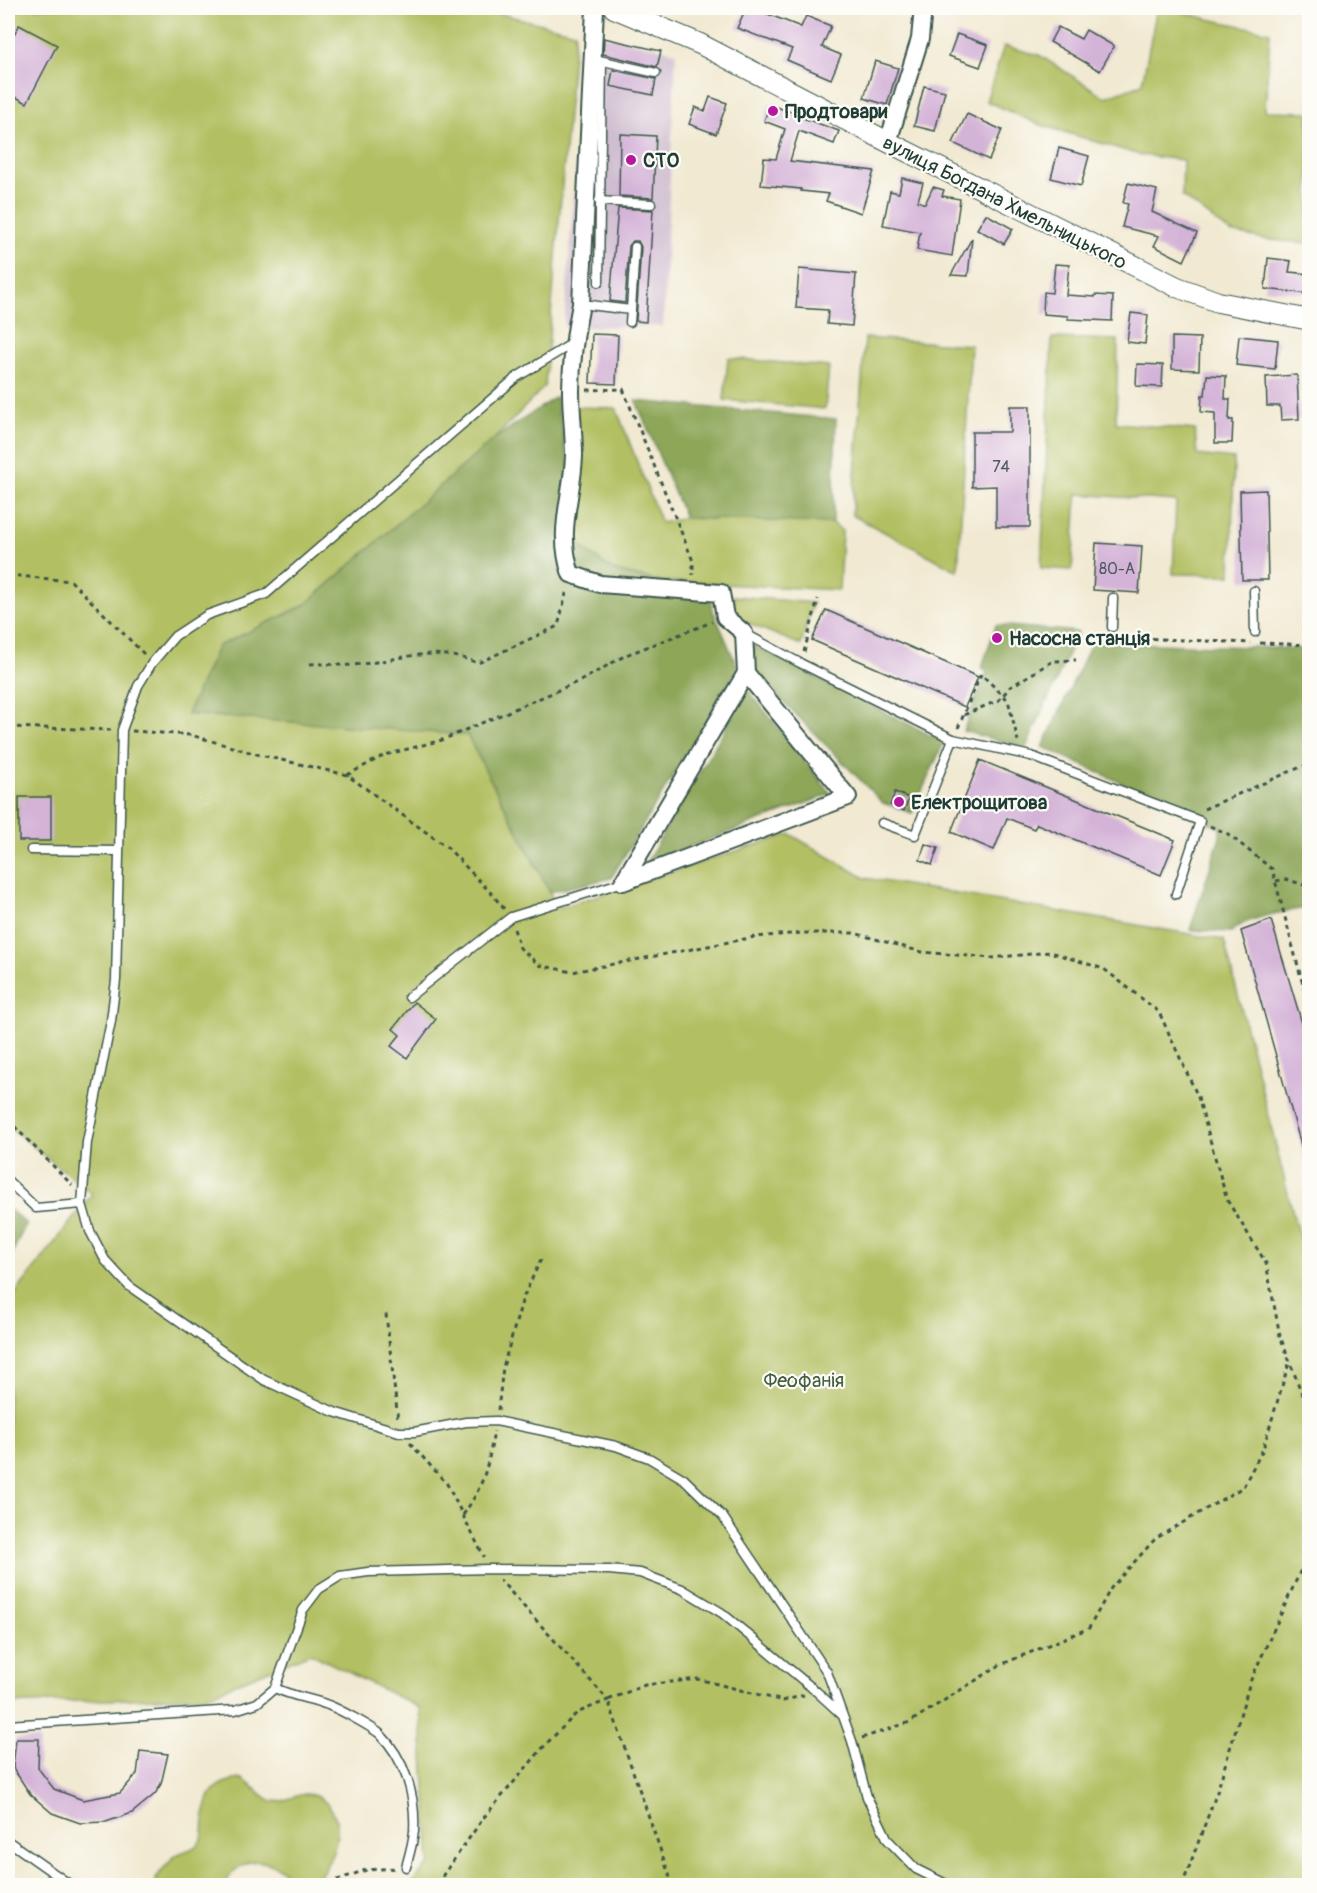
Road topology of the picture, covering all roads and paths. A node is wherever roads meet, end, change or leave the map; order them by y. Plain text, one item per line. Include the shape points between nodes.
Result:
1 (595, 8) edge
2 (614, 8) edge
3 (923, 8) edge
4 (597, 60) junction
5 (656, 73) dead end
6 (888, 142) junction
7 (599, 201) junction
8 (651, 204) dead end
9 (635, 247) dead end
10 (599, 282) dead end
11 (581, 304) junction
12 (631, 310) junction
13 (1310, 320) edge
14 (630, 322) dead end
15 (573, 343) junction
16 (585, 390) dead end
17 (571, 574) junction
18 (8, 575) edge
19 (1254, 591) dead end
20 (693, 592) junction
21 (1113, 598) dead end
22 (818, 599) dead end
23 (725, 617) junction
24 (1112, 627) dead end
25 (1255, 632) dead end
26 (744, 633) junction
27 (1088, 636) dead end
28 (1310, 645) edge
29 (1076, 660) dead end
30 (152, 663) junction
31 (801, 663) junction
32 (310, 664) dead end
33 (746, 673) junction
34 (8, 728) edge
35 (122, 730) junction
36 (953, 739) junction
37 (1021, 754) junction
38 (1310, 763) edge
39 (347, 775) junction
40 (1198, 817) junction
41 (882, 823) dead end
42 (31, 850) dead end
43 (118, 851) junction
44 (1276, 881) junction
45 (623, 882) junction
46 (1310, 887) edge
47 (1176, 894) dead end
48 (511, 917) junction
49 (409, 997) dead end
50 (1310, 1011) edge
51 (8, 1120) edge
52 (8, 1181) edge
53 (82, 1194) junction
54 (82, 1204) junction
55 (543, 1257) dead end
56 (386, 1314) dead end
57 (1289, 1363) junction
58 (1310, 1415) edge
59 (496, 1421) junction
60 (399, 1432) junction
61 (463, 1515) junction
62 (1310, 1550) edge
63 (490, 1569) junction
64 (275, 1688) junction
65 (817, 1692) junction
66 (608, 1700) junction
67 (843, 1716) junction
68 (8, 1725) edge
69 (852, 1741) junction
70 (8, 1841) edge
71 (406, 1867) joint
72 (72, 1886) edge
73 (320, 1886) edge
74 (443, 1886) edge
75 (673, 1886) edge
76 (950, 1886) edge
77 (1182, 1886) edge

1 - 4 street
2 - 6 street, вулиця Богдана Хмельницького via 700,44
3 - 6 street via 920,39
4 - 5 lane
4 - 7 lane
4 - 11 street
6 - 13 street, вулиця Богдана Хмельницького via 1176,287 1218,302
7 - 8 lane
7 - 10 lane
9 - 12 lane
11 - 12 lane
11 - 15 street
12 - 14 lane
15 - 17 street via 574,457 565,519
15 - 30 lane via 518,377 266,594 207,615 175,636
16 - 20 path via 623,389 693,561
17 - 20 street via 600,584
17 - 32 path via 558,626 478,663 459,655 436,653 352,665
18 - 30 path via 71,581
19 - 25 lane
20 - 23 street via 721,593
21 - 24 lane
22 - 31 path
23 - 26 street
23 - 39 path via 626,656 582,680 442,740 385,755
26 - 31 lane
26 - 33 street
27 - 28 path
29 - 37 path via 1053,661 1010,687 1005,694 999,700 964,715 981,674 1001,694 1008,700
30 - 35 lane via 138,686
31 - 36 lane
33 - 45 street
33 - 45 street via 848,797
34 - 35 path
35 - 39 path via 191,735
35 - 43 lane
36 - 37 lane
36 - 41 lane via 915,835
37 - 40 lane
38 - 40 path
39 - 48 path via 448,848
40 - 44 path via 1228,834 1272,869
40 - 47 lane
42 - 43 lane
43 - 53 lane via 116,980 87,1143
44 - 46 path via 1286,879
44 - 50 path
45 - 48 lane
48 - 49 lane
48 - 57 path via 520,948 539,965 572,972 755,937 802,933 854,933 922,952 992,958 1050,952 1104,969 1159,1012 1198,1097 1227,1200 1266,1263
51 - 53 path
52 - 54 lane via 36,1208
53 - 54 lane
54 - 60 lane via 105,1260 129,1287 264,1380 333,1412
55 - 59 path via 516,1321 503,1367
56 - 60 path
57 - 58 path
57 - 69 path via 1263,1449 1243,1487 1155,1539 1112,1588 1089,1628 1000,1665 910,1722
59 - 60 lane
59 - 61 path via 487,1471
59 - 67 lane via 616,1446 649,1458 684,1479 723,1517 827,1672
60 - 61 path via 447,1484
61 - 63 path
62 - 77 path via 1250,1682 1217,1792
63 - 64 lane via 340,1576 319,1589 303,1610
63 - 65 lane via 640,1573 682,1589 722,1613
63 - 66 path
64 - 68 lane via 257,1703 235,1710
64 - 71 lane via 328,1705 379,1732 395,1753 409,1782 413,1807 414,1832
65 - 66 path via 783,1701 698,1678 645,1685
65 - 67 lane
66 - 74 path via 577,1713 547,1743 485,1816 443,1875
66 - 75 path
67 - 69 lane
69 - 76 lane via 867,1797 888,1840 916,1869
70 - 72 lane
71 - 73 path via 366,1870

